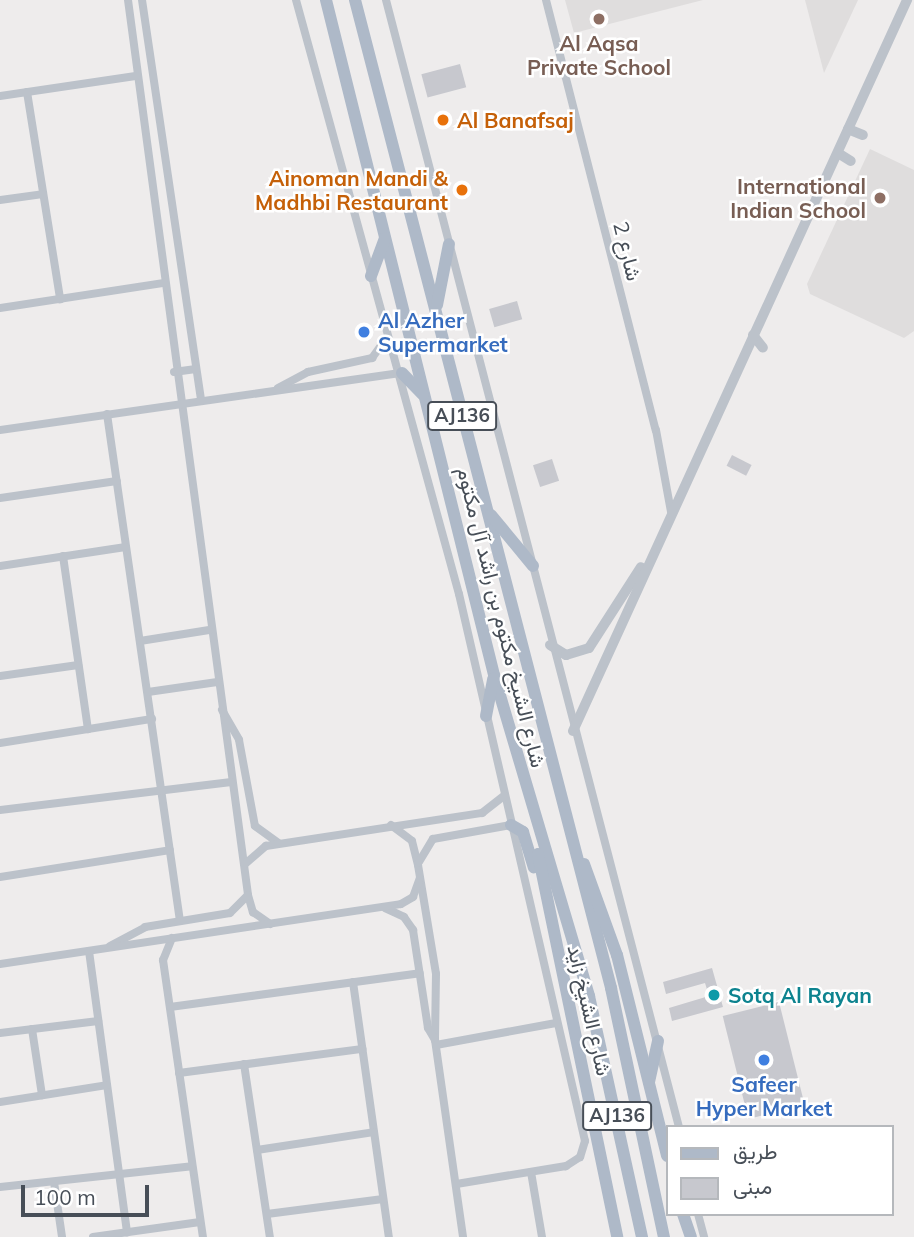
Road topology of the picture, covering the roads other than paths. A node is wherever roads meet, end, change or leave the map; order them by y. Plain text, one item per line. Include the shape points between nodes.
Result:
1 (128, 0) edge
2 (142, 0) edge
3 (296, 0) edge
4 (326, 0) edge
5 (355, 0) edge
6 (386, 0) edge
7 (546, 0) edge
8 (907, 0) edge
9 (136, 76) junction
10 (27, 92) junction
11 (0, 96) edge
12 (848, 129) junction
13 (863, 135) dead end
14 (838, 153) junction
15 (851, 161) dead end
16 (43, 194) junction
17 (0, 200) edge
18 (385, 234) junction
19 (449, 244) junction
20 (371, 276) junction
21 (164, 284) junction
22 (60, 299) junction
23 (0, 308) edge
24 (436, 312) junction
25 (753, 335) junction
26 (387, 337) junction
27 (763, 348) dead end
28 (196, 369) junction
29 (174, 372) junction
30 (402, 373) junction
31 (277, 389) junction
32 (201, 401) junction
33 (178, 404) junction
34 (107, 414) junction
35 (433, 418) junction
36 (0, 430) edge
37 (117, 481) junction
38 (0, 498) edge
39 (484, 502) junction
40 (671, 513) junction
41 (658, 542) junction
42 (126, 547) junction
43 (63, 556) junction
44 (0, 566) edge
45 (533, 566) junction
46 (209, 630) junction
47 (140, 641) junction
48 (550, 645) junction
49 (78, 665) junction
50 (494, 675) junction
51 (0, 676) edge
52 (217, 682) junction
53 (148, 692) junction
54 (222, 710) junction
55 (486, 716) junction
56 (152, 719) junction
57 (88, 729) junction
58 (573, 731) junction
59 (0, 743) edge
60 (231, 782) junction
61 (162, 790) junction
62 (504, 796) junction
63 (0, 810) edge
64 (391, 825) junction
65 (511, 825) junction
66 (570, 831) junction
67 (538, 832) junction
68 (282, 843) junction
69 (170, 850) junction
70 (244, 865) junction
71 (418, 865) junction
72 (0, 877) edge
73 (420, 878) junction
74 (248, 895) junction
75 (383, 907) junction
76 (180, 921) junction
77 (270, 924) junction
78 (172, 938) junction
79 (148, 942) junction
80 (107, 948) junction
81 (89, 951) junction
82 (163, 960) junction
83 (0, 964) edge
84 (420, 972) junction
85 (353, 982) junction
86 (564, 985) junction
87 (170, 1007) junction
88 (98, 1021) junction
89 (556, 1023) junction
90 (32, 1029) junction
91 (0, 1033) edge
92 (658, 1041) junction
93 (435, 1043) junction
94 (362, 1049) junction
95 (244, 1064) junction
96 (179, 1073) junction
97 (649, 1082) junction
98 (107, 1085) junction
99 (42, 1095) junction
100 (0, 1102) edge
101 (679, 1125) edge
102 (374, 1132) junction
103 (257, 1150) junction
104 (666, 1152) edge
105 (192, 1166) junction
106 (531, 1172) junction
107 (119, 1175) junction
108 (54, 1181) junction
109 (456, 1184) junction
110 (0, 1187) edge
111 (609, 1187) junction
112 (383, 1199) junction
113 (267, 1214) junction
114 (681, 1216) edge
115 (699, 1216) edge
116 (200, 1222) junction
117 (127, 1232) junction
118 (62, 1237) edge
119 (93, 1237) edge
120 (203, 1237) edge
121 (270, 1237) edge
122 (389, 1237) edge
123 (463, 1237) edge
124 (541, 1237) edge
125 (617, 1237) edge
126 (642, 1237) edge
127 (664, 1237) edge
128 (685, 1237) edge
129 (704, 1237) edge

1 - 9 street
2 - 28 street
3 - 20 street
4 - 18 main road, شارع الشيخ مكتوم بن راشد آل مكتوم / AJ136
5 - 24 main road, شارع الشيخ مكتوم بن راشد آل مكتوم / AJ136
6 - 19 street
7 - 40 street, شارع 2 via 656,430
8 - 12 street
9 - 10 street
9 - 21 street
10 - 11 street
10 - 16 street
12 - 13 street
12 - 14 street
14 - 15 street
14 - 25 street
16 - 17 street
16 - 22 street
18 - 20 main road
18 - 35 main road, شارع الشيخ مكتوم بن راشد آل مكتوم / AJ136
19 - 24 main road
19 - 45 street
20 - 26 street
21 - 22 street
21 - 29 street
22 - 23 street
24 - 39 main road, شارع الشيخ مكتوم بن راشد آل مكتوم / AJ136
25 - 27 street
25 - 40 street
26 - 30 street
26 - 31 street via 372,358 307,372
28 - 29 street
28 - 32 street
29 - 33 street
30 - 31 street
30 - 35 main road via 415,381
30 - 55 street
31 - 32 street
32 - 33 street
33 - 34 street
33 - 46 street
34 - 36 street
34 - 37 street
35 - 50 main road, شارع الشيخ مكتوم بن راشد آل مكتوم / AJ136
37 - 38 street
37 - 42 street
39 - 45 main road via 509,543
39 - 66 main road, شارع الشيخ مكتوم بن راشد آل مكتوم / AJ136
40 - 41 street
41 - 48 street via 589,648 566,655
41 - 58 street
42 - 43 street
42 - 47 street
43 - 44 street
43 - 49 street
45 - 48 street
46 - 47 street
46 - 52 street
47 - 53 street
48 - 58 street
49 - 51 street
49 - 57 street
50 - 55 main road
50 - 67 main road, شارع الشيخ مكتوم بن راشد آل مكتوم / AJ136
52 - 53 street
52 - 54 street
53 - 56 street
54 - 60 street
54 - 68 street via 239,740 255,826
55 - 62 street
56 - 57 street
56 - 61 street
57 - 59 street
58 - 92 street
60 - 61 street
60 - 70 street
61 - 63 street
61 - 69 street
62 - 64 street via 482,813
62 - 65 street
64 - 68 street
64 - 71 street via 412,841
65 - 71 street via 433,839
65 - 86 main road via 527,842
65 - 89 street
66 - 97 main road, شارع الشيخ زايد via 617,955
66 - 127 main road, شارع الشيخ مكتوم بن راشد آل مكتوم / AJ136 via 611,988
67 - 86 main road, شارع الشيخ زايد
67 - 126 main road, شارع الشيخ مكتوم بن راشد آل مكتوم / AJ136 via 589,996
68 - 70 street via 255,851
69 - 72 street
69 - 76 street
70 - 74 street
71 - 73 street
73 - 75 street via 413,897
73 - 93 street via 436,974
74 - 76 street via 230,913
74 - 77 street via 253,912
75 - 77 street
75 - 84 street via 409,923
76 - 80 street via 135,931
77 - 78 street
78 - 79 street
78 - 82 street
79 - 80 street
79 - 82 street
80 - 81 street
81 - 83 street
81 - 88 street
82 - 87 street
84 - 85 street
84 - 93 street
85 - 87 street
85 - 94 street
86 - 111 main road, شارع الشيخ زايد
87 - 96 street
88 - 90 street
88 - 98 street
89 - 93 street
89 - 106 street via 585,1141 580,1157 566,1166
90 - 91 street
90 - 99 street
92 - 97 main road
92 - 101 street
93 - 109 street
94 - 95 street
94 - 102 street
95 - 96 street
95 - 103 street
96 - 105 street
97 - 104 main road, شارع الشيخ زايد
98 - 99 street
98 - 107 street
99 - 100 street
102 - 103 street
102 - 112 street
103 - 113 street
105 - 107 street
105 - 116 street
106 - 109 street
106 - 124 street
107 - 108 street
107 - 117 street
108 - 110 street
108 - 118 street
109 - 123 street
111 - 125 main road
111 - 125 main road, شارع الشيخ زايد
112 - 113 street
112 - 122 street
113 - 121 street
114 - 128 main road
115 - 129 street
116 - 117 street
116 - 120 street
117 - 119 street

